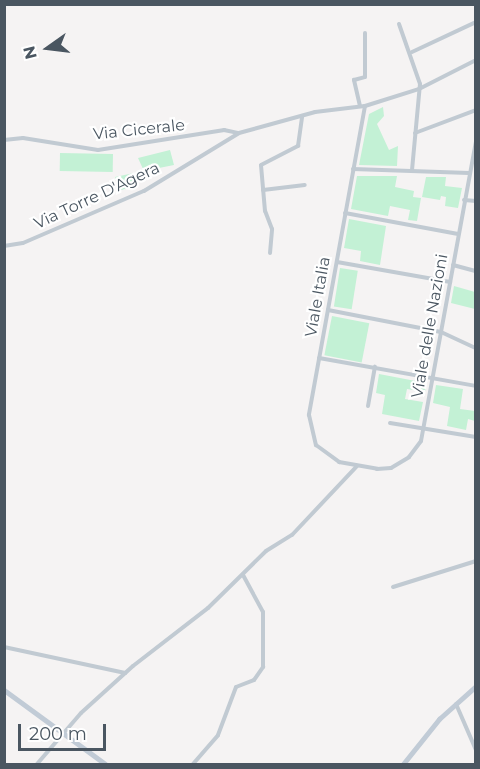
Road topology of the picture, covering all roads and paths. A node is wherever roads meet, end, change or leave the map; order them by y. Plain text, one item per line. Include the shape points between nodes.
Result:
1 (476, 22) edge
2 (399, 24) dead end
3 (365, 33) dead end
4 (412, 52) junction
5 (476, 63) edge
6 (419, 89) junction
7 (363, 106) junction
8 (476, 110) edge
9 (302, 117) junction
10 (239, 133) junction
11 (415, 133) junction
12 (4, 140) edge
13 (476, 140) edge
14 (353, 169) junction
15 (412, 171) junction
16 (469, 173) junction
17 (305, 185) dead end
18 (263, 190) junction
19 (464, 200) junction
20 (476, 201) edge
21 (345, 213) junction
22 (458, 234) junction
23 (4, 246) edge
24 (270, 253) dead end
25 (337, 262) junction
26 (453, 264) junction
27 (476, 271) edge
28 (450, 282) junction
29 (328, 310) junction
30 (441, 332) junction
31 (476, 348) edge
32 (319, 358) junction
33 (375, 367) junction
34 (433, 378) junction
35 (476, 386) edge
36 (368, 406) dead end
37 (390, 423) dead end
38 (424, 428) junction
39 (476, 437) edge
40 (357, 466) junction
41 (476, 561) edge
42 (243, 576) junction
43 (393, 587) dead end
44 (4, 647) edge
45 (125, 673) junction
46 (476, 686) edge
47 (4, 690) edge
48 (456, 703) junction
49 (61, 735) junction
50 (476, 750) edge
51 (37, 765) edge
52 (105, 765) edge
53 (193, 765) edge
54 (403, 765) edge

1 - 4 street
2 - 4 street
3 - 7 street, Viale Italia via 365,77 354,80
4 - 6 street
5 - 6 street, Via Torre D'Agera
6 - 7 street, Via Torre D'Agera
6 - 11 street
7 - 9 street, Via Torre D'Agera
7 - 14 street, Viale Italia
8 - 11 street
9 - 10 street, Via Torre D'Agera
9 - 18 street via 303,134 298,146 262,162
10 - 12 street, Via Cicerale via 224,130 98,150 23,138
10 - 23 street, Via Torre D'Agera via 144,191 23,243
11 - 15 street
13 - 16 street, Viale delle Nazioni
14 - 15 street
14 - 21 street, Viale Italia
15 - 16 street
16 - 19 street, Viale delle Nazioni
17 - 18 street
18 - 24 street via 272,228
19 - 20 street
19 - 22 street, Viale delle Nazioni
21 - 22 street
21 - 25 street, Viale Italia
22 - 26 street, Viale delle Nazioni
25 - 28 street
25 - 29 street, Viale Italia
26 - 27 street
26 - 28 street, Viale delle Nazioni
28 - 30 street, Viale delle Nazioni
29 - 30 street
29 - 32 street, Viale Italia
30 - 31 street
30 - 34 street, Viale delle Nazioni
32 - 33 street
32 - 40 street, Viale Italia via 309,415 311,434 325,454
33 - 34 street
33 - 36 street
34 - 35 street
34 - 38 street, Viale delle Nazioni
37 - 38 street
38 - 39 street
38 - 40 street, Viale delle Nazioni via 417,448 398,465 376,469
40 - 42 street via 292,535 266,551
41 - 43 street
42 - 45 street
42 - 53 street via 263,612 263,667 254,680 236,687 218,735
44 - 45 street
45 - 49 street
46 - 48 main road
47 - 49 main road
48 - 50 street
48 - 54 main road
49 - 51 street
49 - 52 main road

